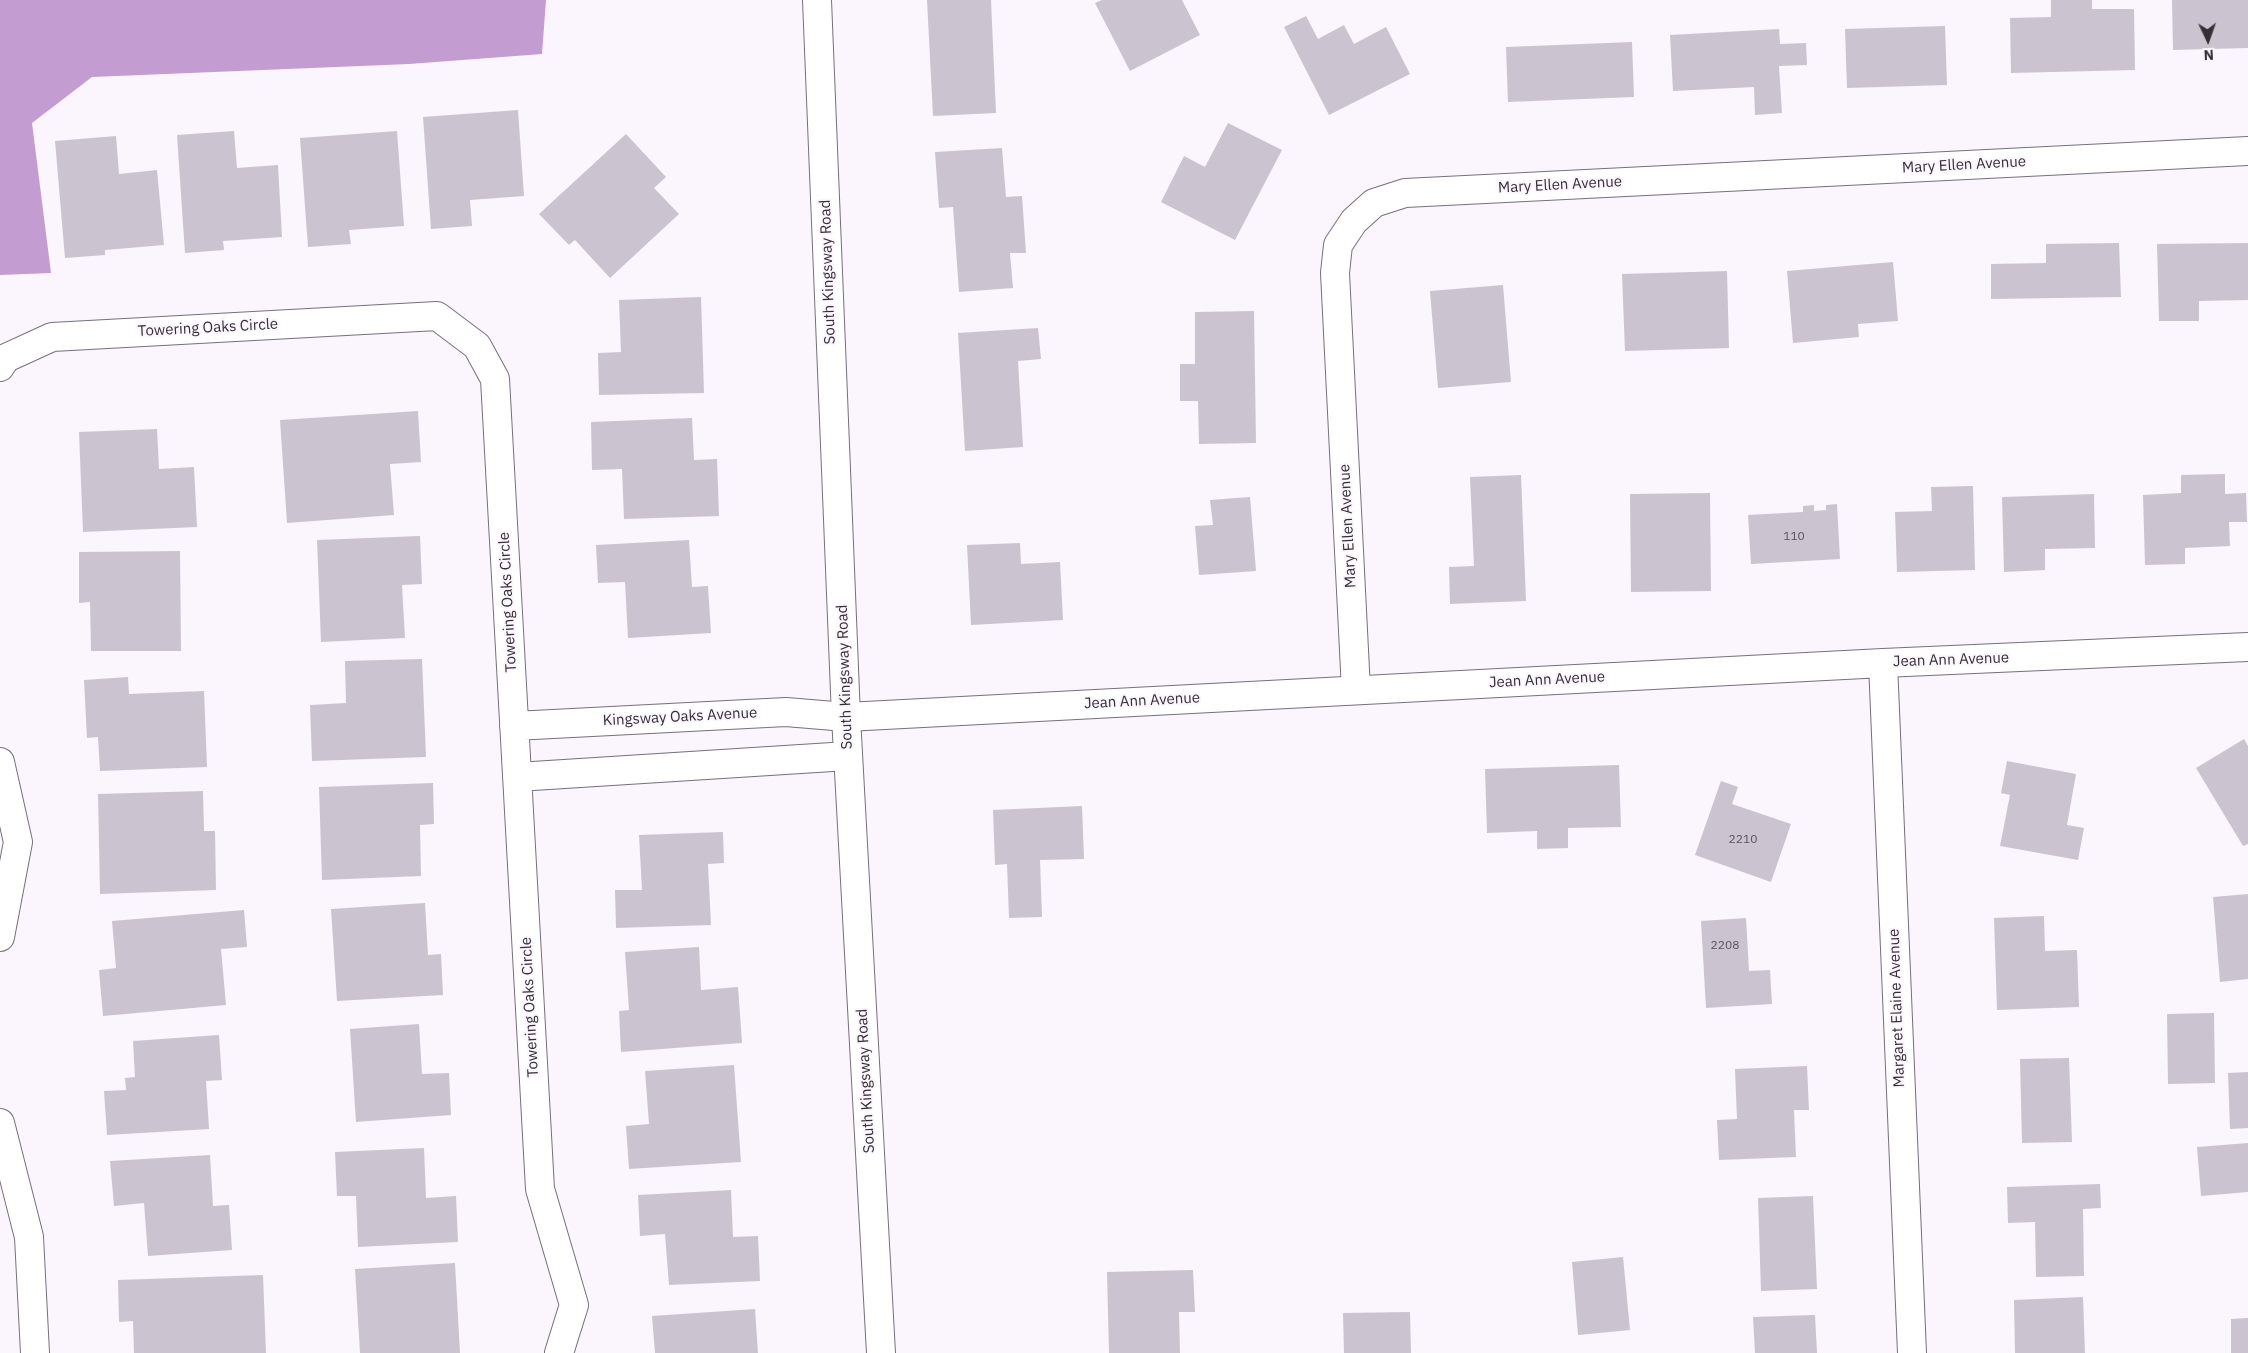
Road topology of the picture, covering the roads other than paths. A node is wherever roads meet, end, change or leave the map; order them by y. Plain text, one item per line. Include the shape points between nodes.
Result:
1 (817, 0) edge
2 (2248, 151) edge
3 (0, 367) edge
4 (2248, 648) edge
5 (1882, 662) junction
6 (1356, 690) junction
7 (846, 717) junction
8 (514, 726) junction
9 (848, 756) junction
10 (0, 762) edge
11 (517, 777) junction
12 (0, 937) edge
13 (0, 1123) edge
14 (35, 1353) edge
15 (559, 1353) edge
16 (882, 1353) edge
17 (1912, 1353) edge

1 - 7 street, South Kingsway Road
2 - 6 street, Mary Ellen Avenue via 1405,192 1374,202 1354,221 1338,245 1335,273
3 - 8 street, Towering Oaks Circle via 6,358 52,337 437,316 477,346 495,379
4 - 5 street, Jean Ann Avenue
5 - 6 street, Jean Ann Avenue
5 - 17 street, Margaret Elaine Avenue
6 - 7 street, Jean Ann Avenue
7 - 8 street, Kingsway Oaks Avenue via 786,712
7 - 9 street, South Kingsway Road
8 - 11 street, Towering Oaks Circle
9 - 11 street
9 - 16 street, South Kingsway Road
10 - 12 street via 18,842
11 - 15 street, Towering Oaks Circle via 540,1189 574,1305
13 - 14 street via 29,1236

